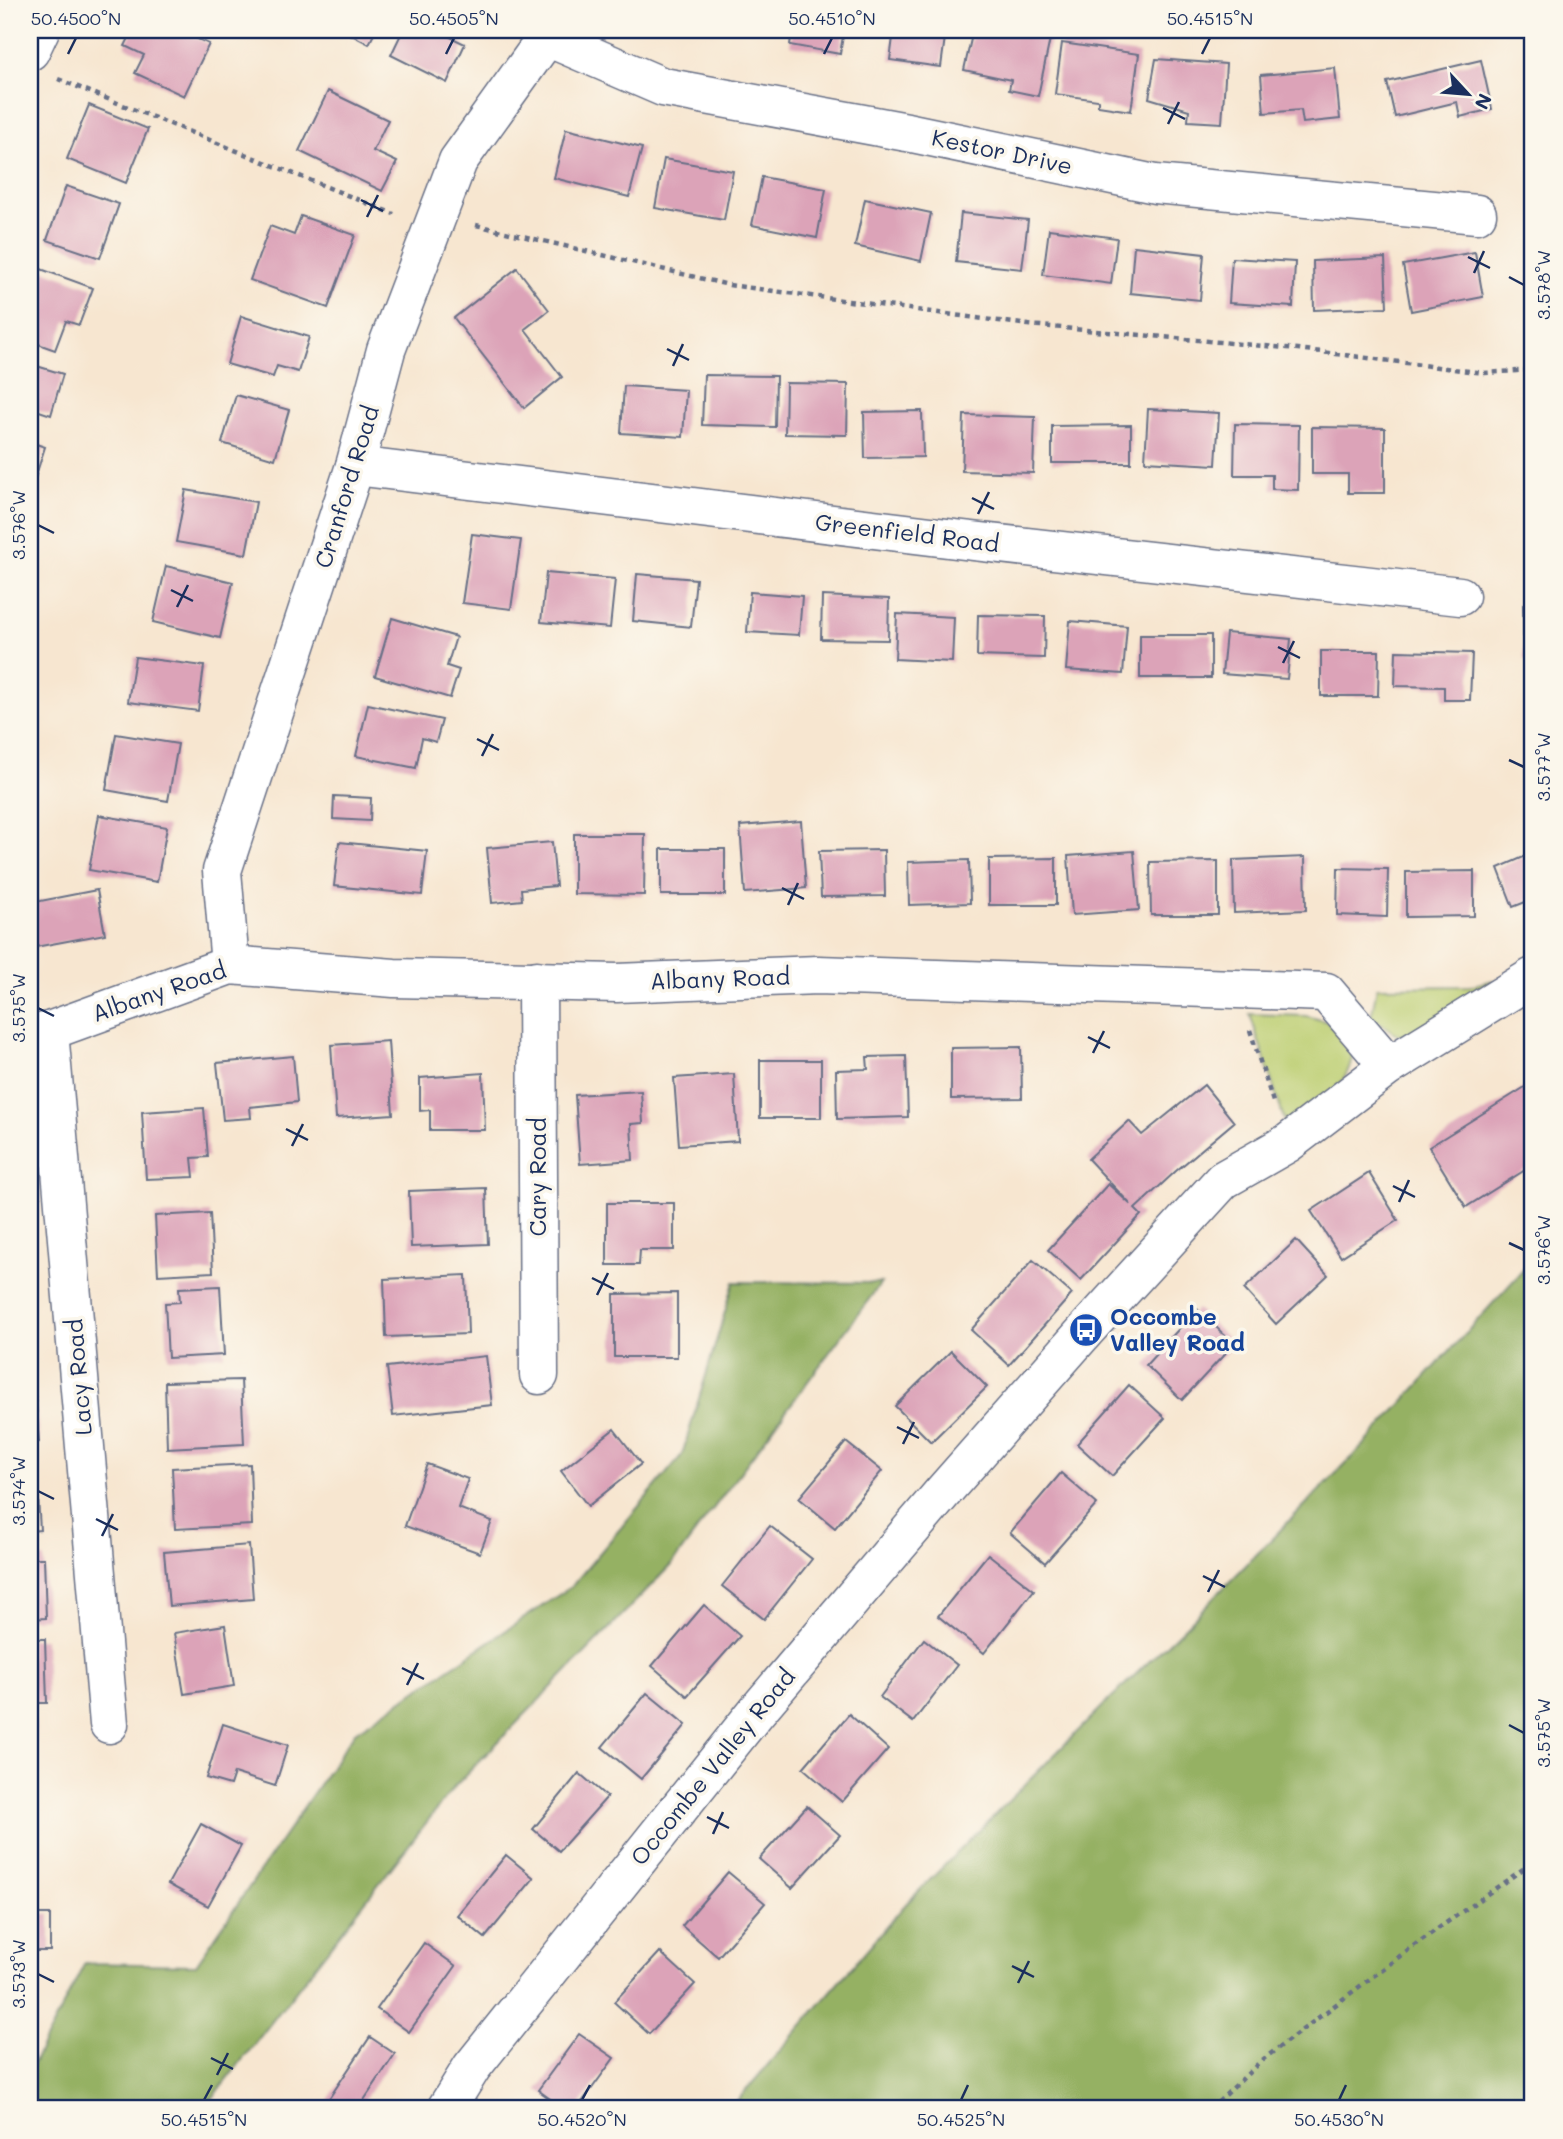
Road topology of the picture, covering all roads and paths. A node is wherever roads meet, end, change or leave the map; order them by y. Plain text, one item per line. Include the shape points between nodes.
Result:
1 (40, 30) edge
2 (545, 33) edge
3 (41, 64) edge
4 (1478, 214) dead end
5 (436, 215) junction
6 (1533, 370) edge
7 (355, 466) junction
8 (1460, 596) dead end
9 (230, 965) junction
10 (1533, 977) edge
11 (537, 980) junction
12 (1250, 1029) dead end
13 (39, 1033) edge
14 (1389, 1066) junction
15 (1276, 1113) dead end
16 (539, 1375) dead end
17 (109, 1724) dead end
18 (1533, 1862) edge
19 (446, 2109) edge
20 (1211, 2109) edge

1 - 3 street
2 - 4 street, Kestor Drive via 663,87 1155,184
2 - 5 street, Cranford Road via 458,161
3 - 5 path via 392,214
5 - 6 path via 729,285 1029,325 1298,349 1484,373
5 - 7 street, Cranford Road via 386,351
7 - 8 street, Greenfield Road
7 - 9 street, Cranford Road via 222,871
9 - 11 street, Albany Road via 394,978
9 - 13 street, Albany Road
10 - 14 street, Occombe Valley Road
11 - 14 street, Albany Road via 617,983 818,975 1326,992
11 - 16 street, Cary Road
12 - 15 path
13 - 17 street, Lacy Road
14 - 19 street, Occombe Valley Road via 1288,1143 1223,1180 1086,1330 757,1711 472,2067
18 - 20 path via 1261,2061

